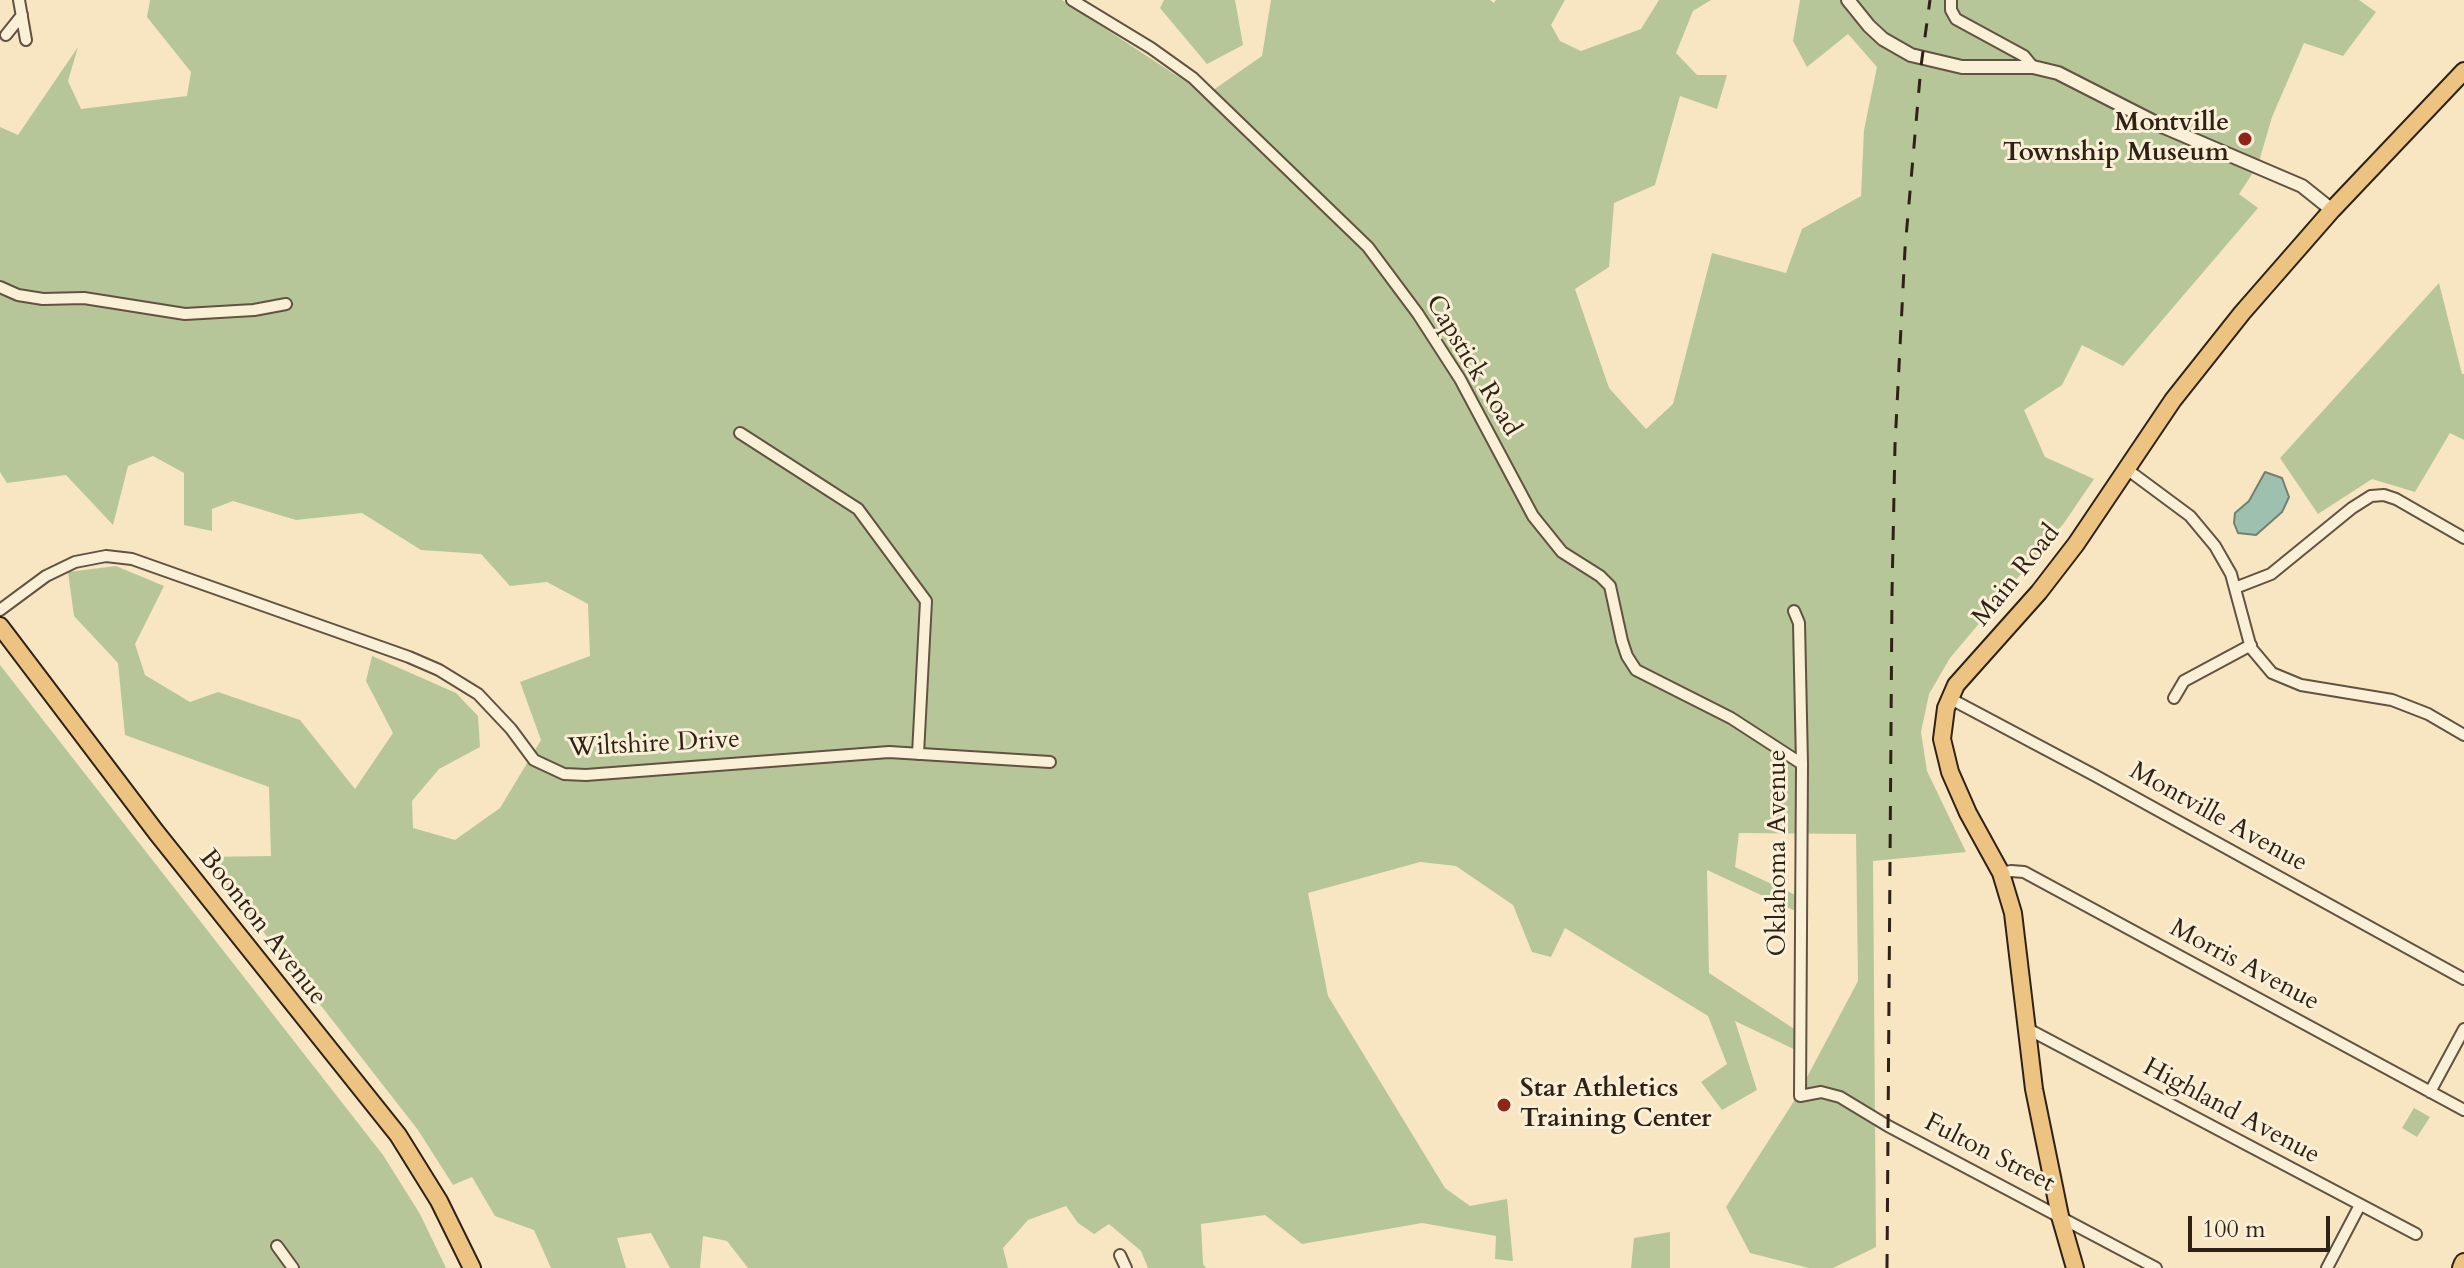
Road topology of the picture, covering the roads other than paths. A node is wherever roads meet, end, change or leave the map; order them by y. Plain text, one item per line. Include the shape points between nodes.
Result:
1 (19, 0) edge
2 (1072, 0) edge
3 (1848, 0) edge
4 (1951, 0) edge
5 (22, 15) junction
6 (6, 35) dead end
7 (26, 40) dead end
8 (2033, 67) junction
9 (2464, 71) edge
10 (2332, 210) junction
11 (0, 287) edge
12 (286, 304) dead end
13 (740, 433) dead end
14 (2128, 470) junction
15 (2464, 538) edge
16 (2235, 588) junction
17 (0, 610) edge
18 (1794, 611) dead end
19 (0, 626) edge
20 (2251, 645) junction
21 (1949, 698) junction
22 (2174, 698) dead end
23 (2464, 735) edge
24 (918, 754) junction
25 (1050, 762) dead end
26 (1802, 764) junction
27 (2001, 873) junction
28 (2464, 979) edge
29 (2026, 1028) junction
30 (2464, 1029) edge
31 (2430, 1092) junction
32 (1800, 1096) joint
33 (2464, 1110) edge
34 (2360, 1205) junction
35 (2060, 1216) junction
36 (2416, 1234) dead end
37 (277, 1246) dead end
38 (1120, 1255) dead end
39 (293, 1268) edge
40 (472, 1268) edge
41 (1126, 1268) edge
42 (2075, 1268) edge
43 (2156, 1268) edge
44 (2327, 1268) edge

1 - 5 street
2 - 26 street, Capstick Road via 1193,78 1368,247 1460,379 1533,516 1562,552 1610,586 1625,649 1636,670 1731,718
3 - 8 street via 1883,39 1911,55 1962,67
4 - 8 street via 1956,19 2024,56
5 - 6 street
5 - 7 street
8 - 10 street via 2058,73 2164,127 2288,179
9 - 10 main road, Main Road
10 - 14 main road, Main Road via 2173,400
11 - 12 street via 43,299 84,298 185,314
13 - 24 street via 858,509 926,601
14 - 16 street via 2204,530
14 - 21 main road, Main Road via 2039,592
15 - 16 street via 2396,499 2371,496 2271,574
16 - 20 street
17 - 24 street, Wiltshire Drive via 63,567 106,556 132,559 439,670 478,694 534,760 564,774
18 - 26 street, Oklahoma Avenue via 1799,623
19 - 40 main road, Boonton Avenue via 137,809 398,1135
20 - 22 street via 2184,681
20 - 23 street via 2267,668 2283,679 2392,700
21 - 27 main road, Main Road via 1942,730 1950,772
21 - 28 street, Montville Avenue
24 - 25 street, Wiltshire Drive
26 - 32 street, Oklahoma Avenue
27 - 29 main road, Main Road via 2013,913
27 - 31 street, Morris Avenue via 2024,872
29 - 34 street, Highland Avenue
29 - 35 main road, Main Road
30 - 31 street
31 - 33 street, Morris Avenue
32 - 35 street, Fulton Street via 1821,1092 1840,1097
34 - 36 street, Highland Avenue
34 - 44 street
35 - 42 main road, Main Road
35 - 43 street, Fulton Street
37 - 39 street
38 - 41 street

